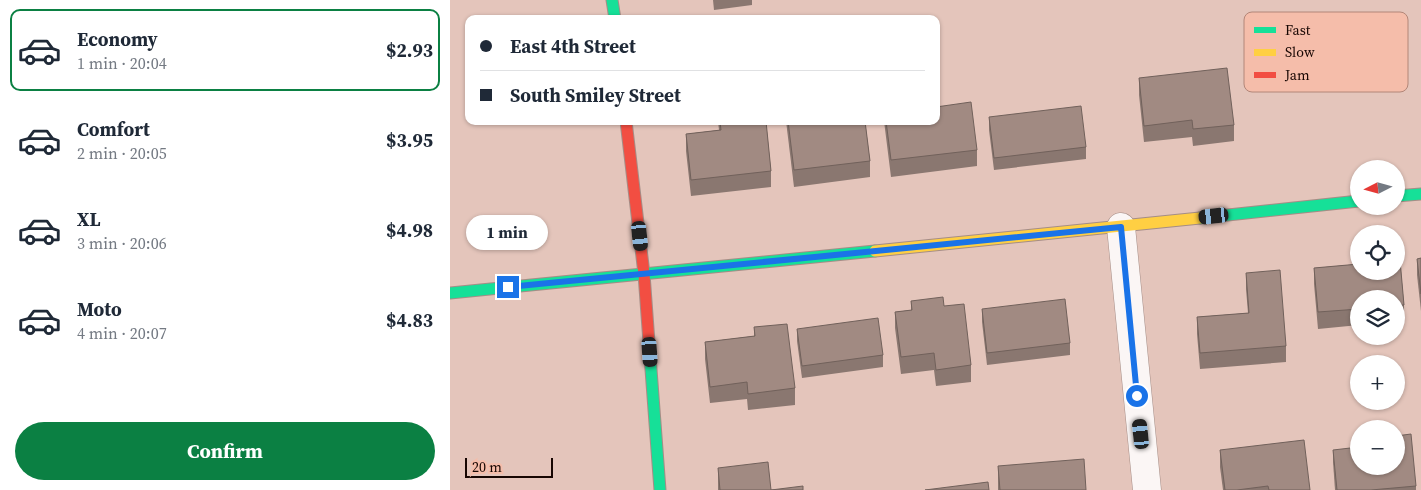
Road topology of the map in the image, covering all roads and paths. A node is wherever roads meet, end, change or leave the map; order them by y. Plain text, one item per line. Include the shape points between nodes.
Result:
1 (612, 0) edge
2 (614, 15) edge
3 (626, 125) edge
4 (1421, 194) edge
5 (1405, 195) edge
6 (1350, 201) edge
7 (1121, 227) junction
8 (644, 274) junction
9 (450, 293) edge
10 (660, 490) edge
11 (1147, 490) edge

1 - 2 street
3 - 8 street
4 - 5 street
6 - 7 street
7 - 8 street
7 - 11 street
8 - 9 street
8 - 10 street

